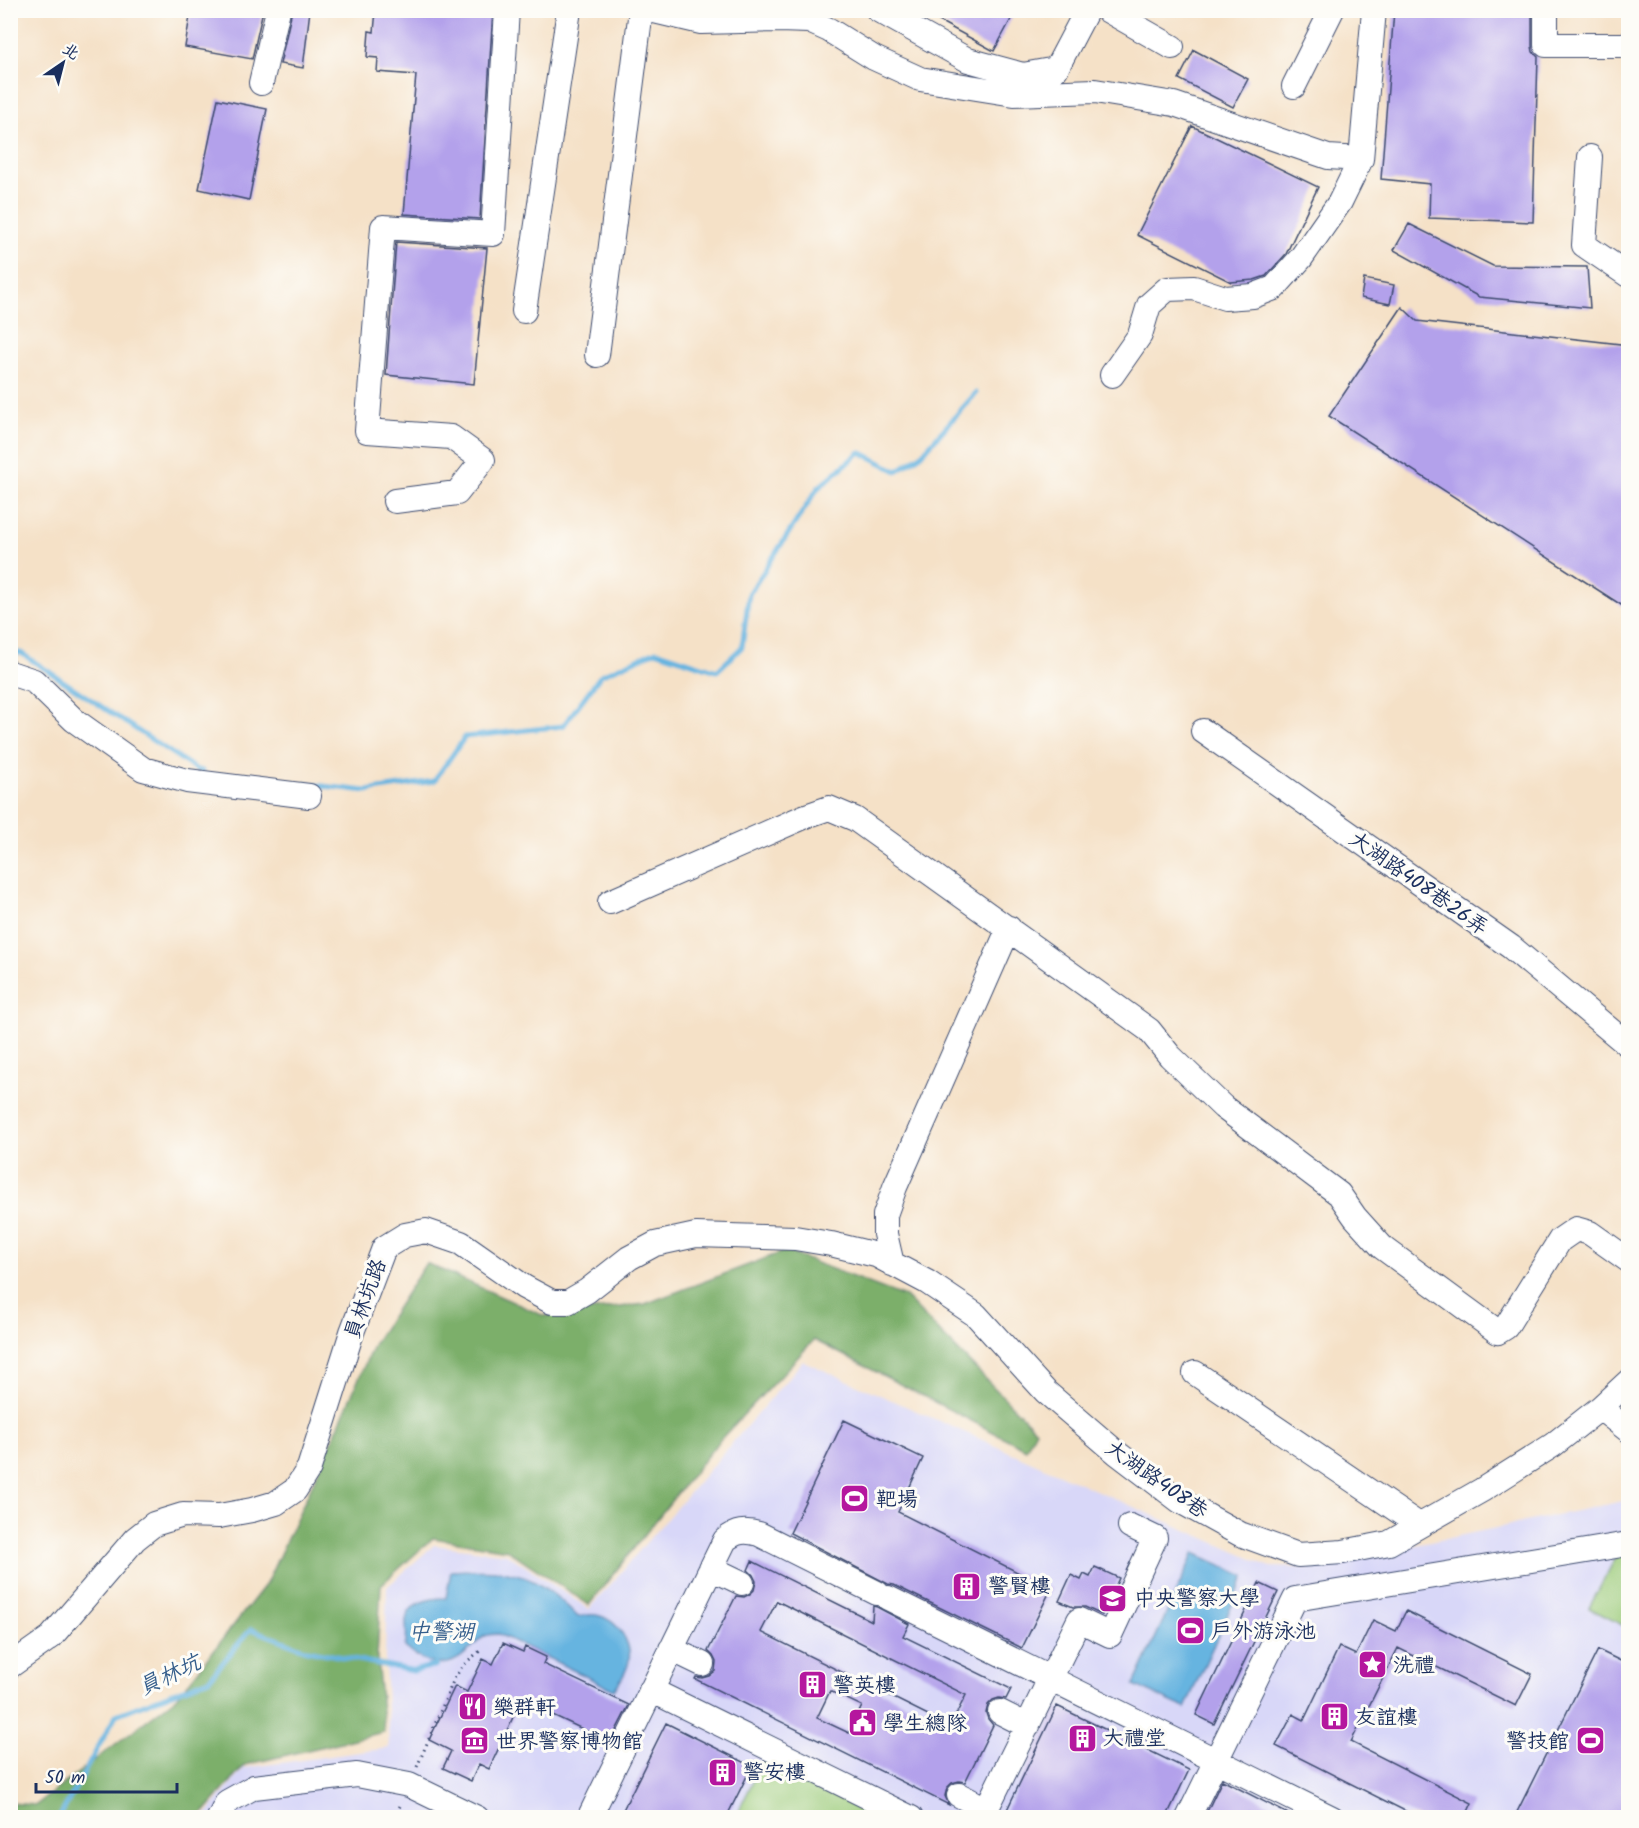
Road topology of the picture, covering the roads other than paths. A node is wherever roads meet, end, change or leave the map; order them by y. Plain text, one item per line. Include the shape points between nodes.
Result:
1 (278, 10) edge
2 (507, 10) edge
3 (569, 10) edge
4 (641, 10) edge
5 (650, 10) edge
6 (878, 10) edge
7 (1087, 10) edge
8 (1107, 10) edge
9 (1332, 10) edge
10 (1374, 10) edge
11 (1546, 10) edge
12 (1629, 45) edge
13 (1172, 47) dead end
14 (261, 83) dead end
15 (1294, 86) dead end
16 (1590, 157) dead end
17 (1361, 159) junction
18 (1629, 275) edge
19 (524, 311) dead end
20 (597, 355) dead end
21 (1112, 375) dead end
22 (395, 501) dead end
23 (10, 673) edge
24 (1203, 731) dead end
25 (309, 796) dead end
26 (610, 902) dead end
27 (1009, 928) junction
28 (1629, 1045) edge
29 (884, 1260) junction
30 (1629, 1260) edge
31 (1195, 1373) dead end
32 (1629, 1382) edge
33 (1600, 1408) junction
34 (1629, 1430) edge
35 (1419, 1525) junction
36 (1130, 1526) dead end
37 (1629, 1544) edge
38 (711, 1568) junction
39 (742, 1583) dead end
40 (671, 1649) junction
41 (702, 1664) dead end
42 (10, 1666) edge
43 (1052, 1679) junction
44 (651, 1690) junction
45 (1000, 1712) dead end
46 (1028, 1726) junction
47 (1216, 1760) junction
48 (959, 1795) dead end
49 (984, 1813) edge
50 (900, 1815) edge
51 (219, 1818) edge
52 (477, 1818) edge
53 (589, 1818) edge
54 (1188, 1818) edge
55 (1332, 1818) edge

1 - 14 street
2 - 22 street via 493,234 383,227 367,431 451,437 483,460 457,493
3 - 19 street
4 - 20 street
5 - 17 street via 701,22 810,21 920,79 1014,94 1095,91 1174,104 1328,157
6 - 7 street via 968,60 1023,75 1056,69
8 - 13 street
9 - 15 street
10 - 17 street
11 - 12 street via 1546,45
16 - 18 street via 1584,245
17 - 21 street via 1340,202 1301,258 1274,288 1253,296 1225,298 1194,288 1167,289 1149,305 1140,335
23 - 25 street via 34,681 74,720 143,769 187,781
24 - 28 street, 大湖路408巷26弄 via 1511,947
26 - 27 street via 830,808 855,819
27 - 29 street via 895,1186 885,1215
27 - 30 street via 1149,1030 1223,1107 1339,1194 1382,1246 1498,1332 1506,1327 1560,1240 1576,1229 1590,1233
29 - 35 street, 大湖路408巷 via 927,1282 976,1315 1046,1392 1117,1453 1180,1501 1240,1534 1298,1555 1389,1543
29 - 42 street, 員林坑路 via 795,1238 696,1234 655,1244 629,1258 587,1292 568,1302 552,1302 461,1243 426,1231 405,1235 384,1248 373,1273 309,1468 295,1490 276,1503 252,1510 219,1516 183,1515 154,1524 135,1539 51,1638
31 - 35 street
32 - 33 street, 大湖路408巷
33 - 34 street
33 - 35 street, 大湖路408巷 via 1553,1445
36 - 43 street via 1155,1538 1110,1635 1079,1620
37 - 47 street via 1295,1599
38 - 39 street
38 - 40 street
38 - 43 street via 724,1540 732,1534 759,1534
40 - 41 street
40 - 44 street
43 - 46 street
43 - 47 street
44 - 50 street
44 - 53 street
45 - 46 street
46 - 49 street
47 - 54 street
47 - 55 street
48 - 49 street
51 - 52 street via 227,1802 254,1787 357,1775 409,1785

